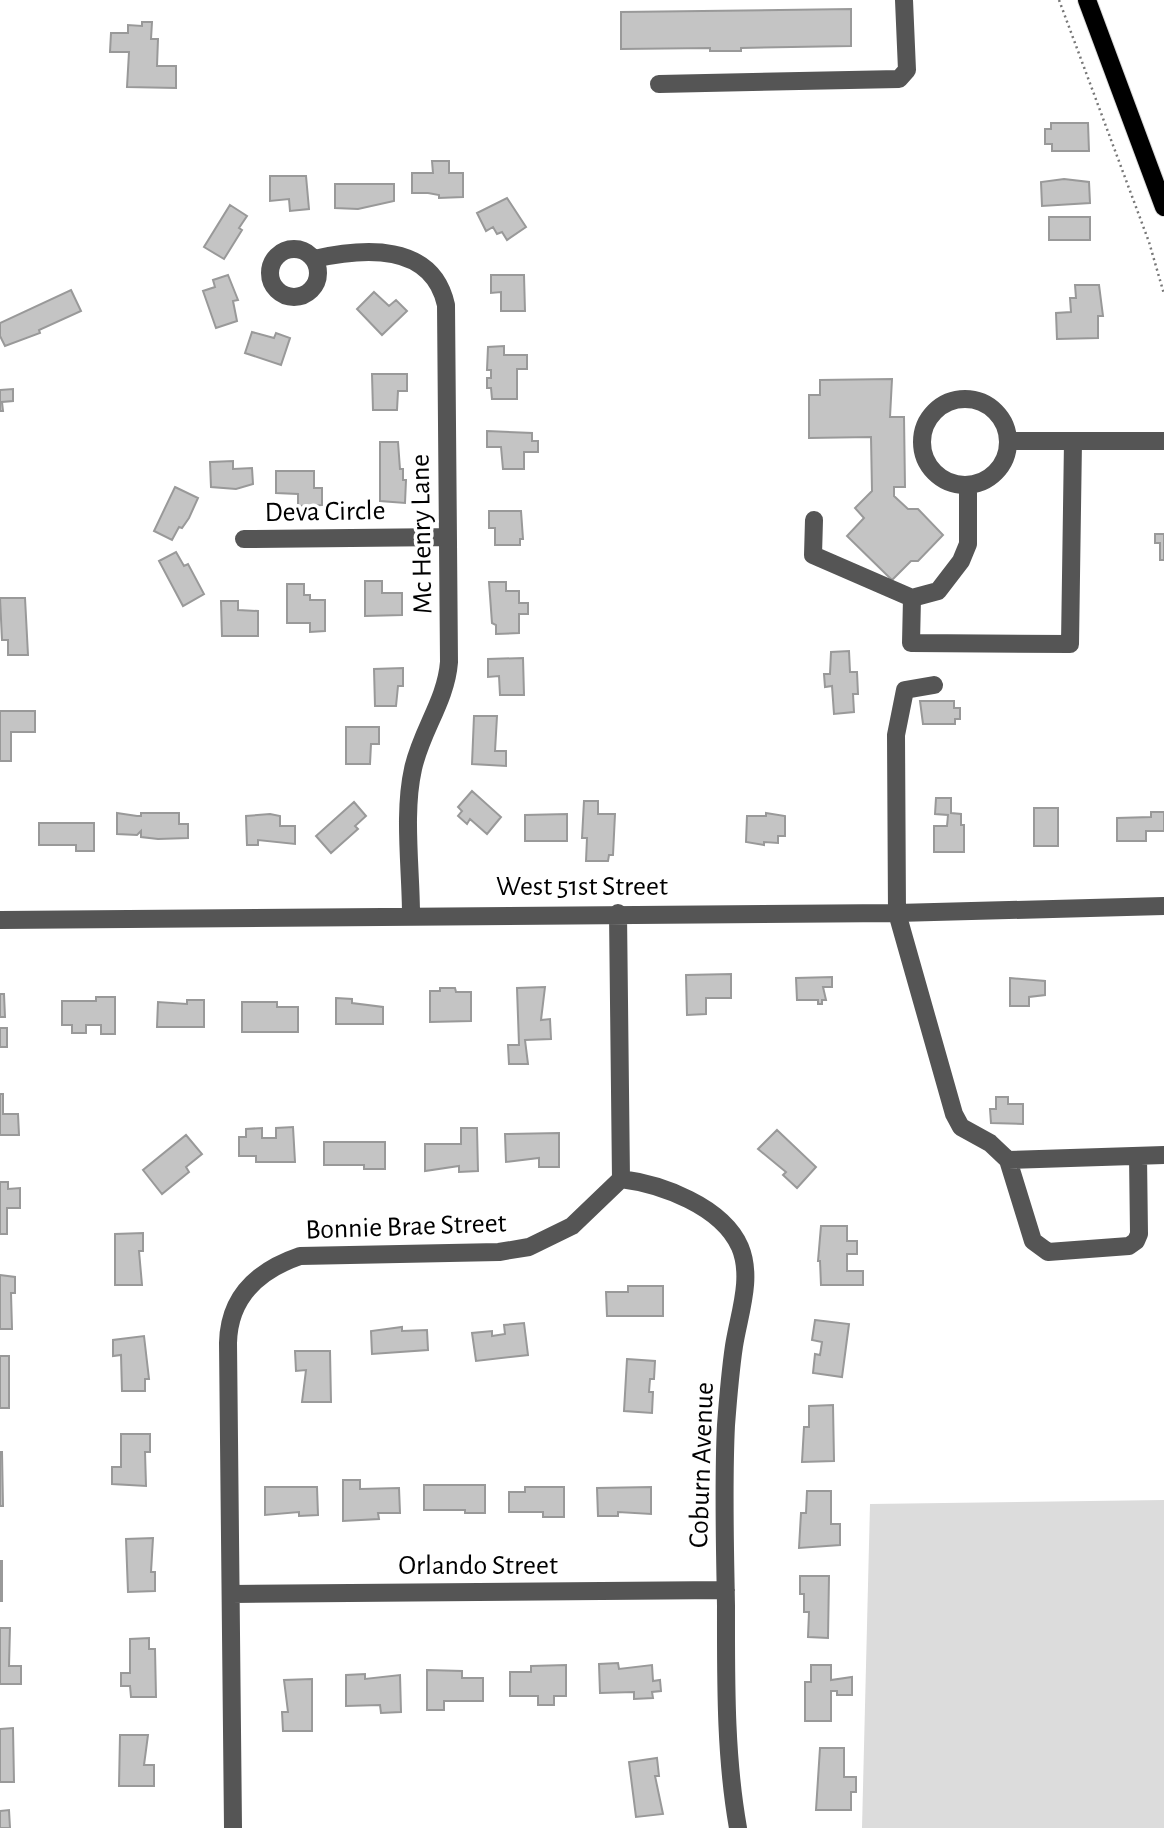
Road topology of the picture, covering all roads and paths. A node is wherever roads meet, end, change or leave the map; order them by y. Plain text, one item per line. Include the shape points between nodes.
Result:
1 (904, 0) edge
2 (1059, 0) edge
3 (1087, 0) edge
4 (659, 84) dead end
5 (1164, 207) edge
6 (314, 259) dead end
7 (1164, 294) edge
8 (1009, 441) junction
9 (1073, 441) junction
10 (1164, 441) edge
11 (968, 485) junction
12 (814, 520) dead end
13 (448, 537) junction
14 (244, 539) dead end
15 (912, 598) junction
16 (934, 685) dead end
17 (1164, 906) edge
18 (618, 913) junction
19 (897, 913) junction
20 (411, 915) junction
21 (0, 920) edge
22 (1164, 1155) edge
23 (1138, 1156) junction
24 (1008, 1160) junction
25 (621, 1179) junction
26 (726, 1590) junction
27 (231, 1594) junction
28 (233, 1828) edge
29 (738, 1828) edge

1 - 4 street via 907,70 899,79
2 - 7 path
3 - 5 main road
6 - 13 street, Mc Henry Lane via 352,252 395,254 425,268 442,291 447,313
8 - 9 street
8 - 11 street via 1001,466 981,482
8 - 11 street via 999,414 981,401 959,398 933,412 922,439 929,467 953,484
9 - 10 street
9 - 15 street via 1070,644 911,643
11 - 15 street via 968,544 961,561 938,591
12 - 15 street via 813,555
13 - 14 street, Deva Circle
13 - 20 street, Mc Henry Lane via 449,672 411,777
16 - 19 street via 905,690 895,735
17 - 19 street, West 51st Street
18 - 19 street, West 51st Street
18 - 20 street, West 51st Street
18 - 25 street
19 - 24 street via 954,1114 961,1127 990,1143
20 - 21 street, West 51st Street
22 - 23 street
23 - 24 street
23 - 24 street via 1136,1241 1129,1246 1048,1252 1033,1241
25 - 26 street, Coburn Avenue via 665,1187 691,1202 730,1232 743,1258 745,1285 727,1418
25 - 27 street, Bonnie Brae Street via 572,1226 529,1247 499,1252 300,1256 279,1263 254,1280 233,1312 228,1334
26 - 27 street, Orlando Street
26 - 29 street, Coburn Avenue via 728,1709
27 - 28 street, Bonnie Brae Street

